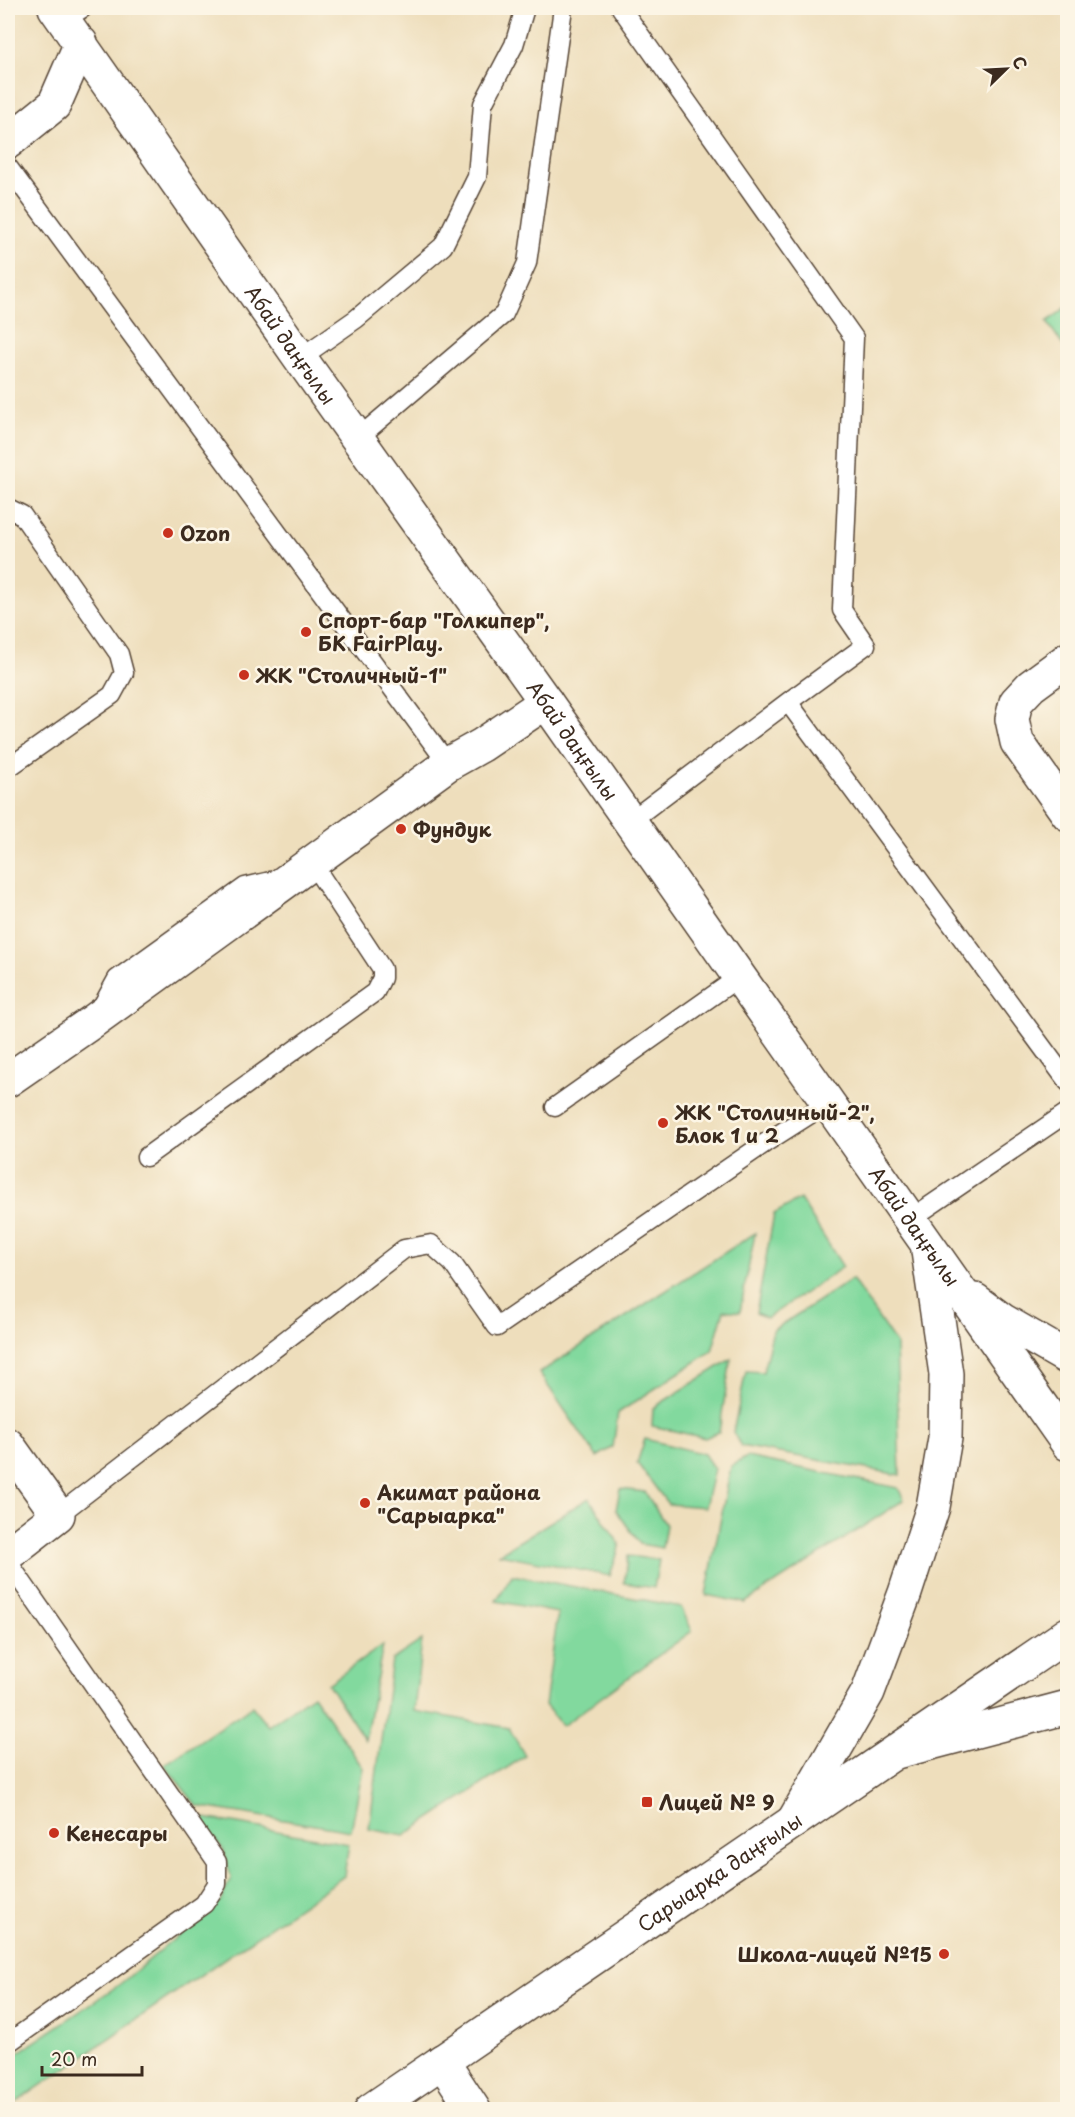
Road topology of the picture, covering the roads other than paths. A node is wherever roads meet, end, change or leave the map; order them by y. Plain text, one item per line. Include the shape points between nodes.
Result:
1 (525, 8) edge
2 (563, 8) edge
3 (621, 8) edge
4 (71, 20) edge
5 (8, 142) edge
6 (8, 167) edge
7 (300, 358) junction
8 (358, 438) junction
9 (8, 508) edge
10 (1068, 659) edge
11 (546, 702) junction
12 (788, 702) junction
13 (448, 764) junction
14 (8, 768) edge
15 (1068, 814) edge
16 (629, 822) junction
17 (303, 869) junction
18 (739, 977) junction
19 (8, 1080) edge
20 (1068, 1082) edge
21 (828, 1103) junction
22 (555, 1107) dead end
23 (1068, 1112) edge
24 (146, 1157) dead end
25 (918, 1232) junction
26 (958, 1289) junction
27 (1068, 1358) edge
28 (1068, 1444) edge
29 (8, 1446) edge
30 (58, 1515) junction
31 (8, 1554) edge
32 (8, 1562) edge
33 (1068, 1634) edge
34 (1068, 1707) edge
35 (895, 1752) junction
36 (793, 1822) junction
37 (8, 2043) edge
38 (442, 2061) junction
39 (371, 2109) edge
40 (474, 2109) edge

1 - 7 lane via 514,45 483,104 477,177 442,246 356,319
2 - 8 lane via 528,263 504,314
3 - 12 lane via 854,338 842,610 866,645
4 - 5 street via 54,105
4 - 7 street, Абай даңғылы
6 - 13 lane
7 - 8 street, Абай даңғылы
8 - 11 street, Абай даңғылы
9 - 14 lane via 22,515 119,654 124,673 112,695
10 - 15 street via 1016,702 1012,719 1017,742
11 - 13 street
11 - 16 street, Абай даңғылы
12 - 16 lane
12 - 20 lane
13 - 17 street
16 - 18 street, Абай даңғылы
17 - 19 street
17 - 24 lane via 382,969 375,992
18 - 21 street, Абай даңғылы
18 - 22 lane
21 - 25 street, Абай даңғылы
21 - 30 lane via 497,1327 452,1263 431,1244 404,1249
23 - 25 lane
25 - 26 street, Абай даңғылы
25 - 36 street via 946,1374 945,1438 933,1507 868,1692
26 - 27 street
26 - 28 street, Абай даңғылы
29 - 30 street
30 - 31 street
32 - 37 lane via 217,1862 217,1884 204,1904
33 - 35 street, Сарыарқа даңғылы
34 - 35 street
35 - 36 street, Сарыарқа даңғылы
36 - 38 street, Сарыарқа даңғылы
38 - 39 street, Сарыарқа даңғылы
38 - 40 street

